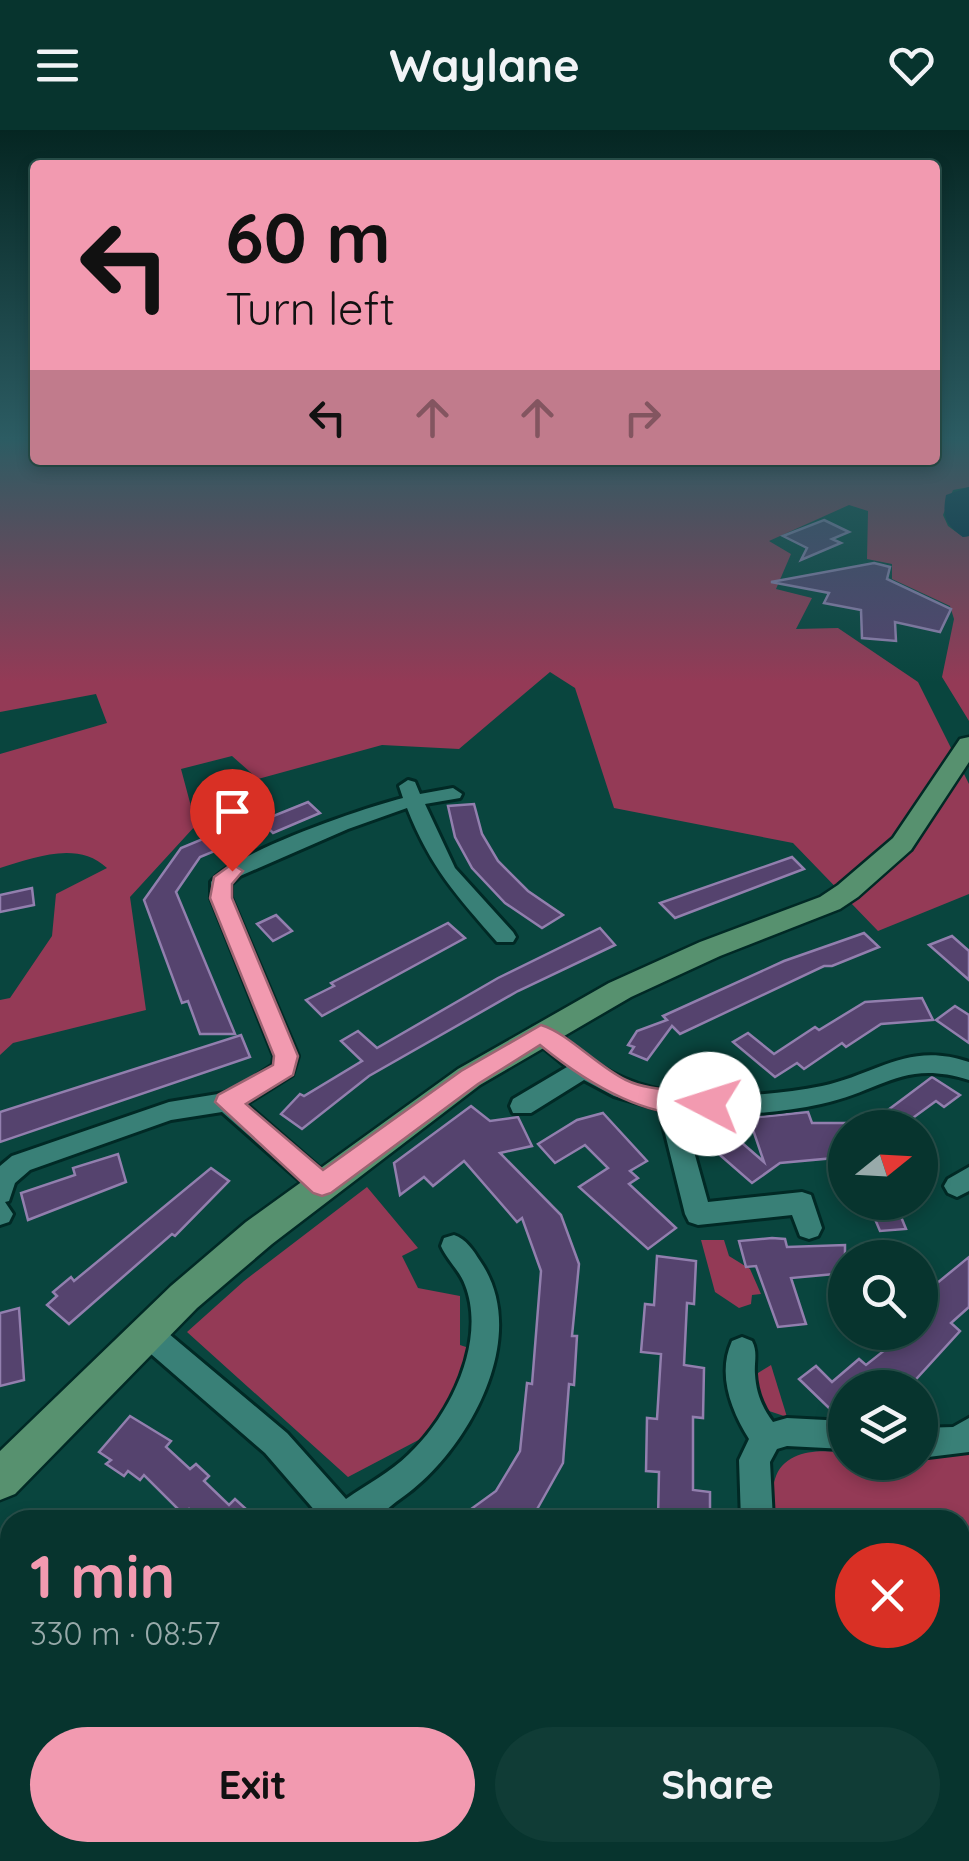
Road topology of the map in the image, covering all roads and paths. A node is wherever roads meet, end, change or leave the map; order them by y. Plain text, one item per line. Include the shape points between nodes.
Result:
1 (969, 744) edge
2 (411, 791) junction
3 (453, 794) dead end
4 (505, 937) dead end
5 (541, 1033) junction
6 (584, 1068) junction
7 (969, 1071) edge
8 (227, 1102) junction
9 (672, 1102) junction
10 (522, 1106) dead end
11 (322, 1185) junction
12 (0, 1193) edge
13 (809, 1228) dead end
14 (454, 1246) dead end
15 (146, 1332) junction
16 (742, 1350) dead end
17 (969, 1432) edge
18 (828, 1435) edge
19 (767, 1438) junction
20 (938, 1441) edge
21 (0, 1480) edge
22 (337, 1510) edge
23 (358, 1510) edge
24 (756, 1510) edge

1 - 5 street via 902,844 848,891 660,971
2 - 3 street
2 - 4 street via 447,872
2 - 8 street via 232,871 222,882 221,898 286,1056 284,1069
5 - 6 street
5 - 11 street
6 - 9 street via 625,1090
6 - 10 street
7 - 9 street via 932,1059 821,1095
8 - 11 street
8 - 12 street via 169,1111 21,1163 4,1178
9 - 13 street via 698,1214 802,1203
11 - 15 street
14 - 23 street via 482,1296 485,1339 471,1385 448,1438
15 - 21 street
15 - 22 street via 234,1406
16 - 19 street via 739,1375 747,1409
17 - 20 street via 960,1440
18 - 19 street
19 - 24 street via 754,1460

